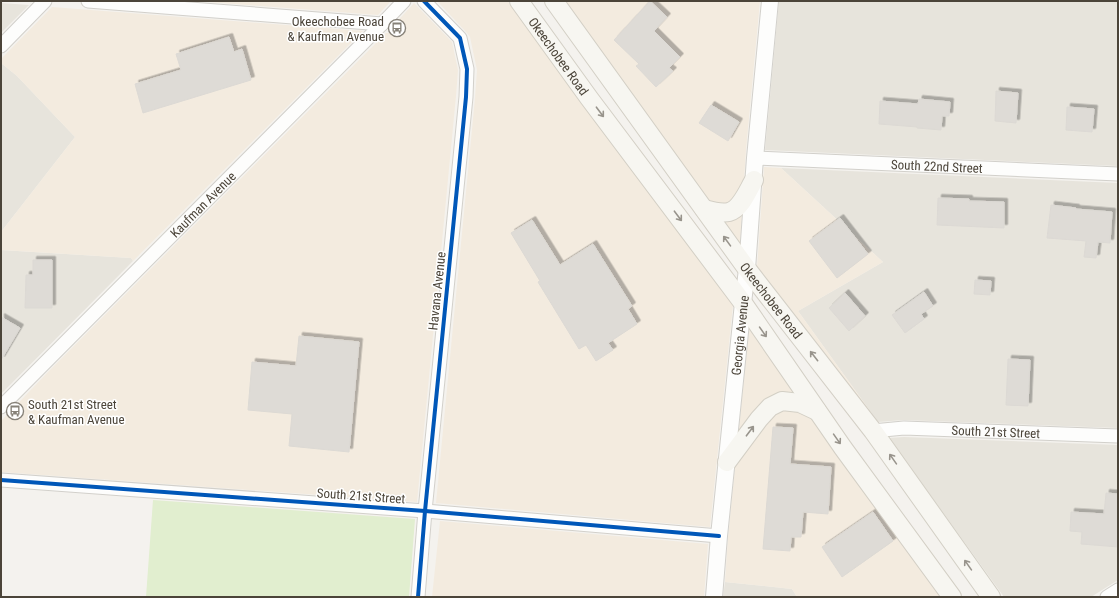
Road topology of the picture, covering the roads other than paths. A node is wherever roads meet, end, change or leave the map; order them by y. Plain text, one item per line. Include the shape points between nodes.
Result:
1 (45, 1) edge
2 (88, 1) edge
3 (404, 1) edge
4 (424, 1) edge
5 (519, 1) edge
6 (554, 1) edge
7 (770, 1) edge
8 (382, 24) junction
9 (1, 46) edge
10 (755, 158) junction
11 (1118, 174) edge
12 (754, 180) junction
13 (704, 209) junction
14 (747, 270) junction
15 (743, 303) junction
16 (1, 407) edge
17 (817, 411) junction
18 (873, 431) junction
19 (1118, 436) edge
20 (727, 462) junction
21 (1, 480) edge
22 (425, 511) junction
23 (718, 536) junction
24 (1118, 590) edge
25 (418, 597) edge
26 (714, 597) edge
27 (952, 597) edge
28 (991, 597) edge
29 (1107, 597) edge

1 - 9 street
2 - 8 street
3 - 8 street, Kaufman Avenue
4 - 22 street, Havana Avenue via 460,38 467,69
5 -> 15 main road, Okeechobee Road
6 - 13 main road, Okeechobee Road
7 - 10 street, Georgia Avenue
8 - 16 street, Kaufman Avenue
10 - 11 street, South 22nd Street
10 - 12 street, Georgia Avenue
12 - 13 main road via 740,205 730,212
12 - 14 street, Georgia Avenue
14 -> 13 main road, Okeechobee Road
14 - 15 street, Georgia Avenue
18 -> 14 main road, Okeechobee Road
15 -> 17 main road, Okeechobee Road
15 - 20 street, Georgia Avenue
20 -> 17 main road via 770,407 782,401 800,402
17 -> 27 main road, Okeechobee Road
18 - 19 street, South 21st Street via 904,428
28 -> 18 main road, Okeechobee Road
20 - 23 street, Georgia Avenue
21 - 22 street, South 21st Street
22 - 23 street, South 21st Street
22 - 25 street, Havana Avenue
23 - 26 street, Georgia Avenue
24 - 29 street

